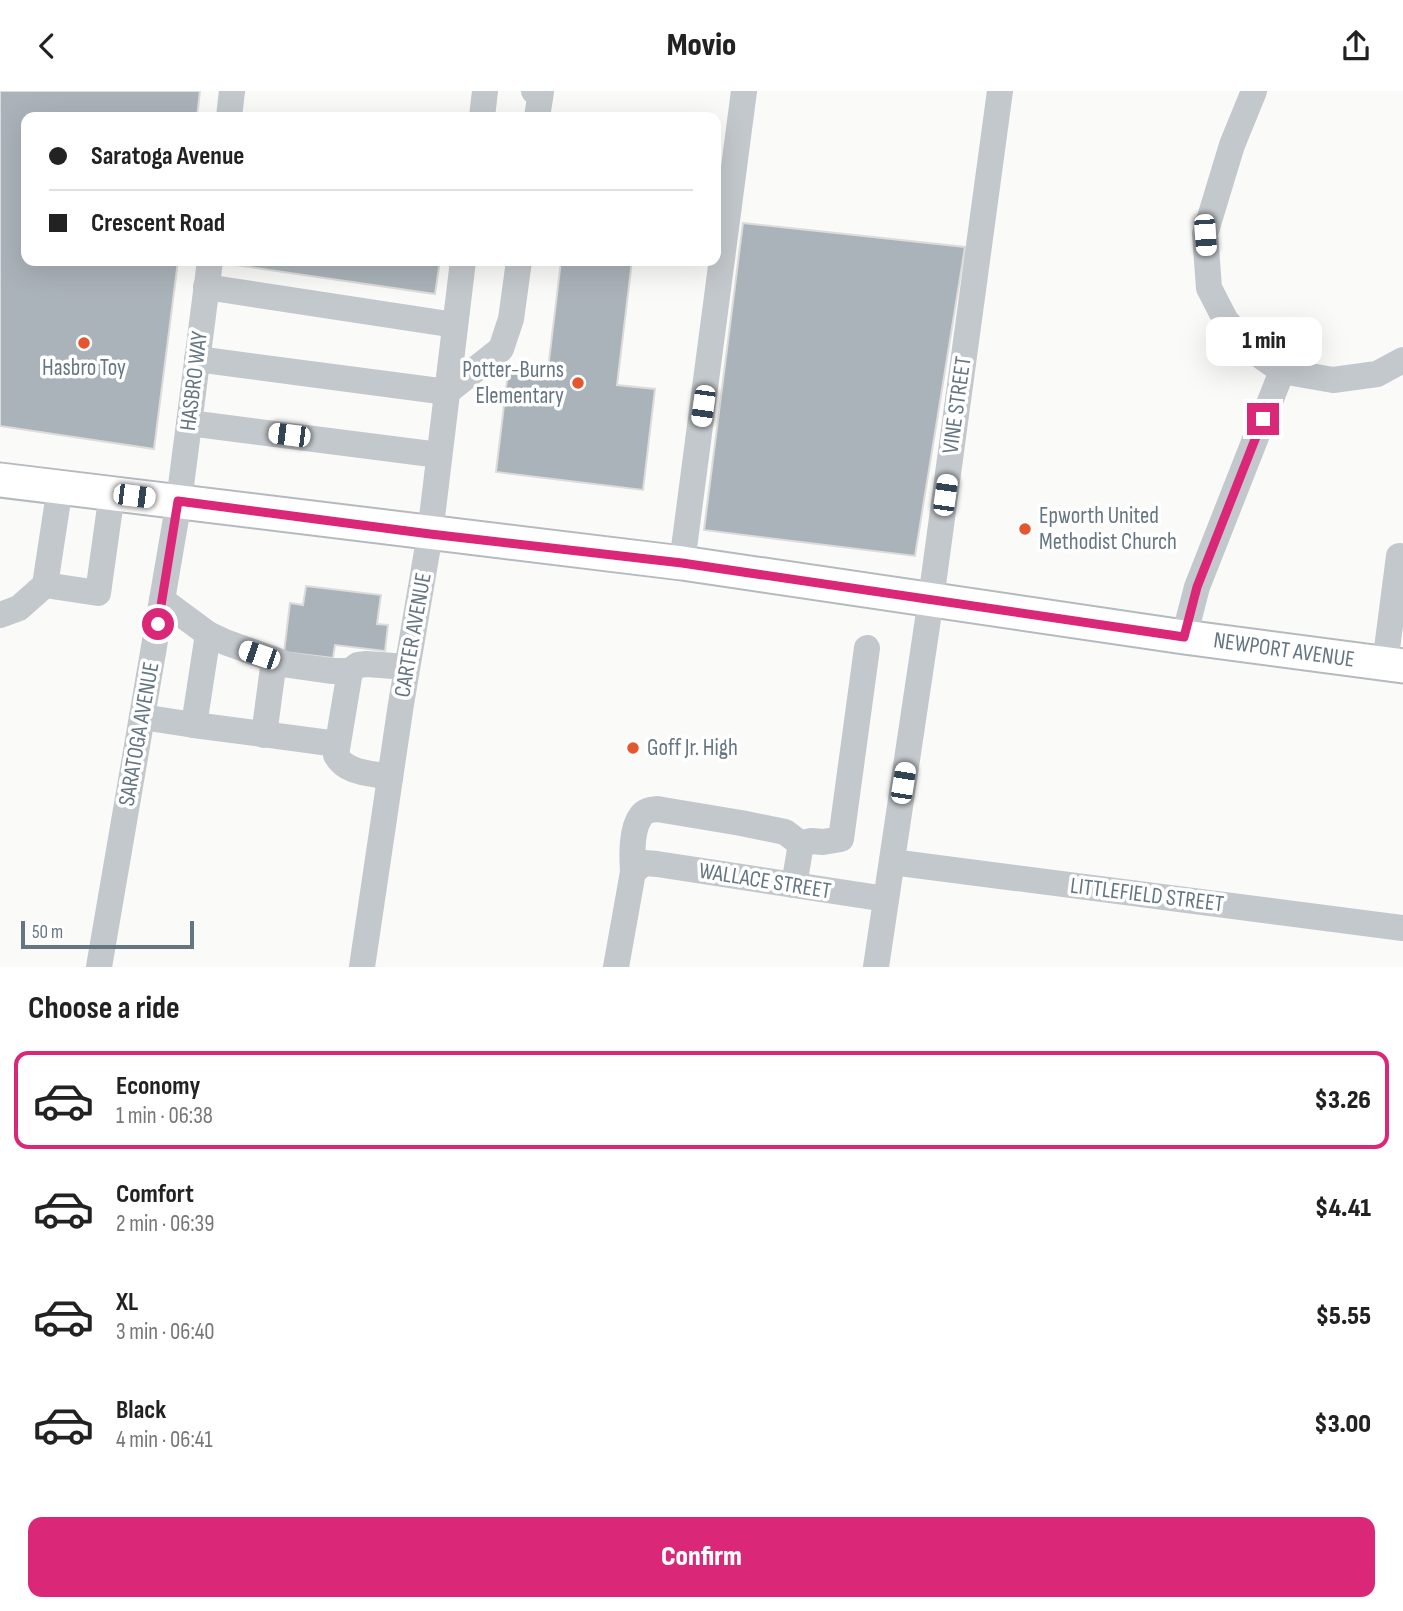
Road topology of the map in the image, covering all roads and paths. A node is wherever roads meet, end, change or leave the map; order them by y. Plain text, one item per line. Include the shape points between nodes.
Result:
1 (232, 91) edge
2 (485, 91) edge
3 (534, 91) edge
4 (744, 91) edge
5 (1000, 91) edge
6 (1254, 91) edge
7 (230, 112) edge
8 (483, 112) edge
9 (538, 112) edge
10 (209, 266) edge
11 (462, 266) edge
12 (518, 266) edge
13 (206, 287) junction
14 (455, 325) junction
15 (197, 359) junction
16 (1403, 360) edge
17 (1282, 372) junction
18 (447, 391) junction
19 (189, 423) junction
20 (439, 455) junction
21 (0, 480) edge
22 (60, 487) junction
23 (112, 493) junction
24 (178, 501) junction
25 (430, 534) junction
26 (1399, 556) dead end
27 (682, 563) junction
28 (45, 585) junction
29 (931, 599) junction
30 (162, 600) junction
31 (0, 615) edge
32 (208, 634) junction
33 (1184, 637) junction
34 (867, 648) dead end
35 (274, 660) junction
36 (1394, 665) edge
37 (407, 667) junction
38 (350, 671) junction
39 (142, 717) junction
40 (194, 725) junction
41 (264, 735) junction
42 (337, 744) junction
43 (390, 777) junction
44 (801, 844) junction
45 (892, 862) junction
46 (639, 868) junction
47 (794, 885) junction
48 (886, 899) junction
49 (1403, 928) edge
50 (99, 967) edge
51 (362, 967) edge
52 (616, 967) edge
53 (876, 967) edge

1 - 7 street
2 - 8 street
3 - 9 street via 541,92
4 - 27 street
5 - 29 street, VINE STREET
6 - 17 street via 1205,235 1209,288 1226,321
10 - 13 street, HASBRO WAY
11 - 14 street, CARTER AVENUE
12 - 18 street via 511,319 500,349
13 - 14 street
13 - 15 street, HASBRO WAY
14 - 18 street, CARTER AVENUE
15 - 18 street
15 - 19 street, HASBRO WAY
16 - 17 street via 1377,375 1333,380
17 - 33 street via 1197,587
18 - 20 street, CARTER AVENUE
19 - 20 street
19 - 24 street, HASBRO WAY
20 - 25 street, CARTER AVENUE
21 - 22 main road, NEWPORT AVENUE
22 - 23 main road, NEWPORT AVENUE
22 - 28 street
23 - 24 main road, NEWPORT AVENUE
23 - 28 street via 98,593
24 - 25 main road, NEWPORT AVENUE
24 - 30 street, SARATOGA AVENUE
25 - 27 main road, NEWPORT AVENUE
25 - 37 street, CARTER AVENUE
26 - 36 street
27 - 29 main road, NEWPORT AVENUE
28 - 31 street via 19,608
29 - 33 main road, NEWPORT AVENUE
29 - 45 street, VINE STREET
30 - 32 street
30 - 39 street, SARATOGA AVENUE
32 - 35 street
32 - 40 street
33 - 36 main road, NEWPORT AVENUE
34 - 44 street via 841,839
35 - 38 street
35 - 41 street
37 - 38 street via 367,664
37 - 43 street, CARTER AVENUE
38 - 42 street
39 - 40 street
39 - 50 street, SARATOGA AVENUE
40 - 41 street
41 - 42 street
42 - 43 street via 336,755 344,766
43 - 51 street, CARTER AVENUE
44 - 46 street via 785,832 648,810 640,817 632,845
44 - 47 street
45 - 48 street, VINE STREET
45 - 49 street, LITTLEFIELD STREET
46 - 47 street, WALLACE STREET via 657,864
46 - 52 street
47 - 48 street, WALLACE STREET
48 - 53 street, VINE STREET

